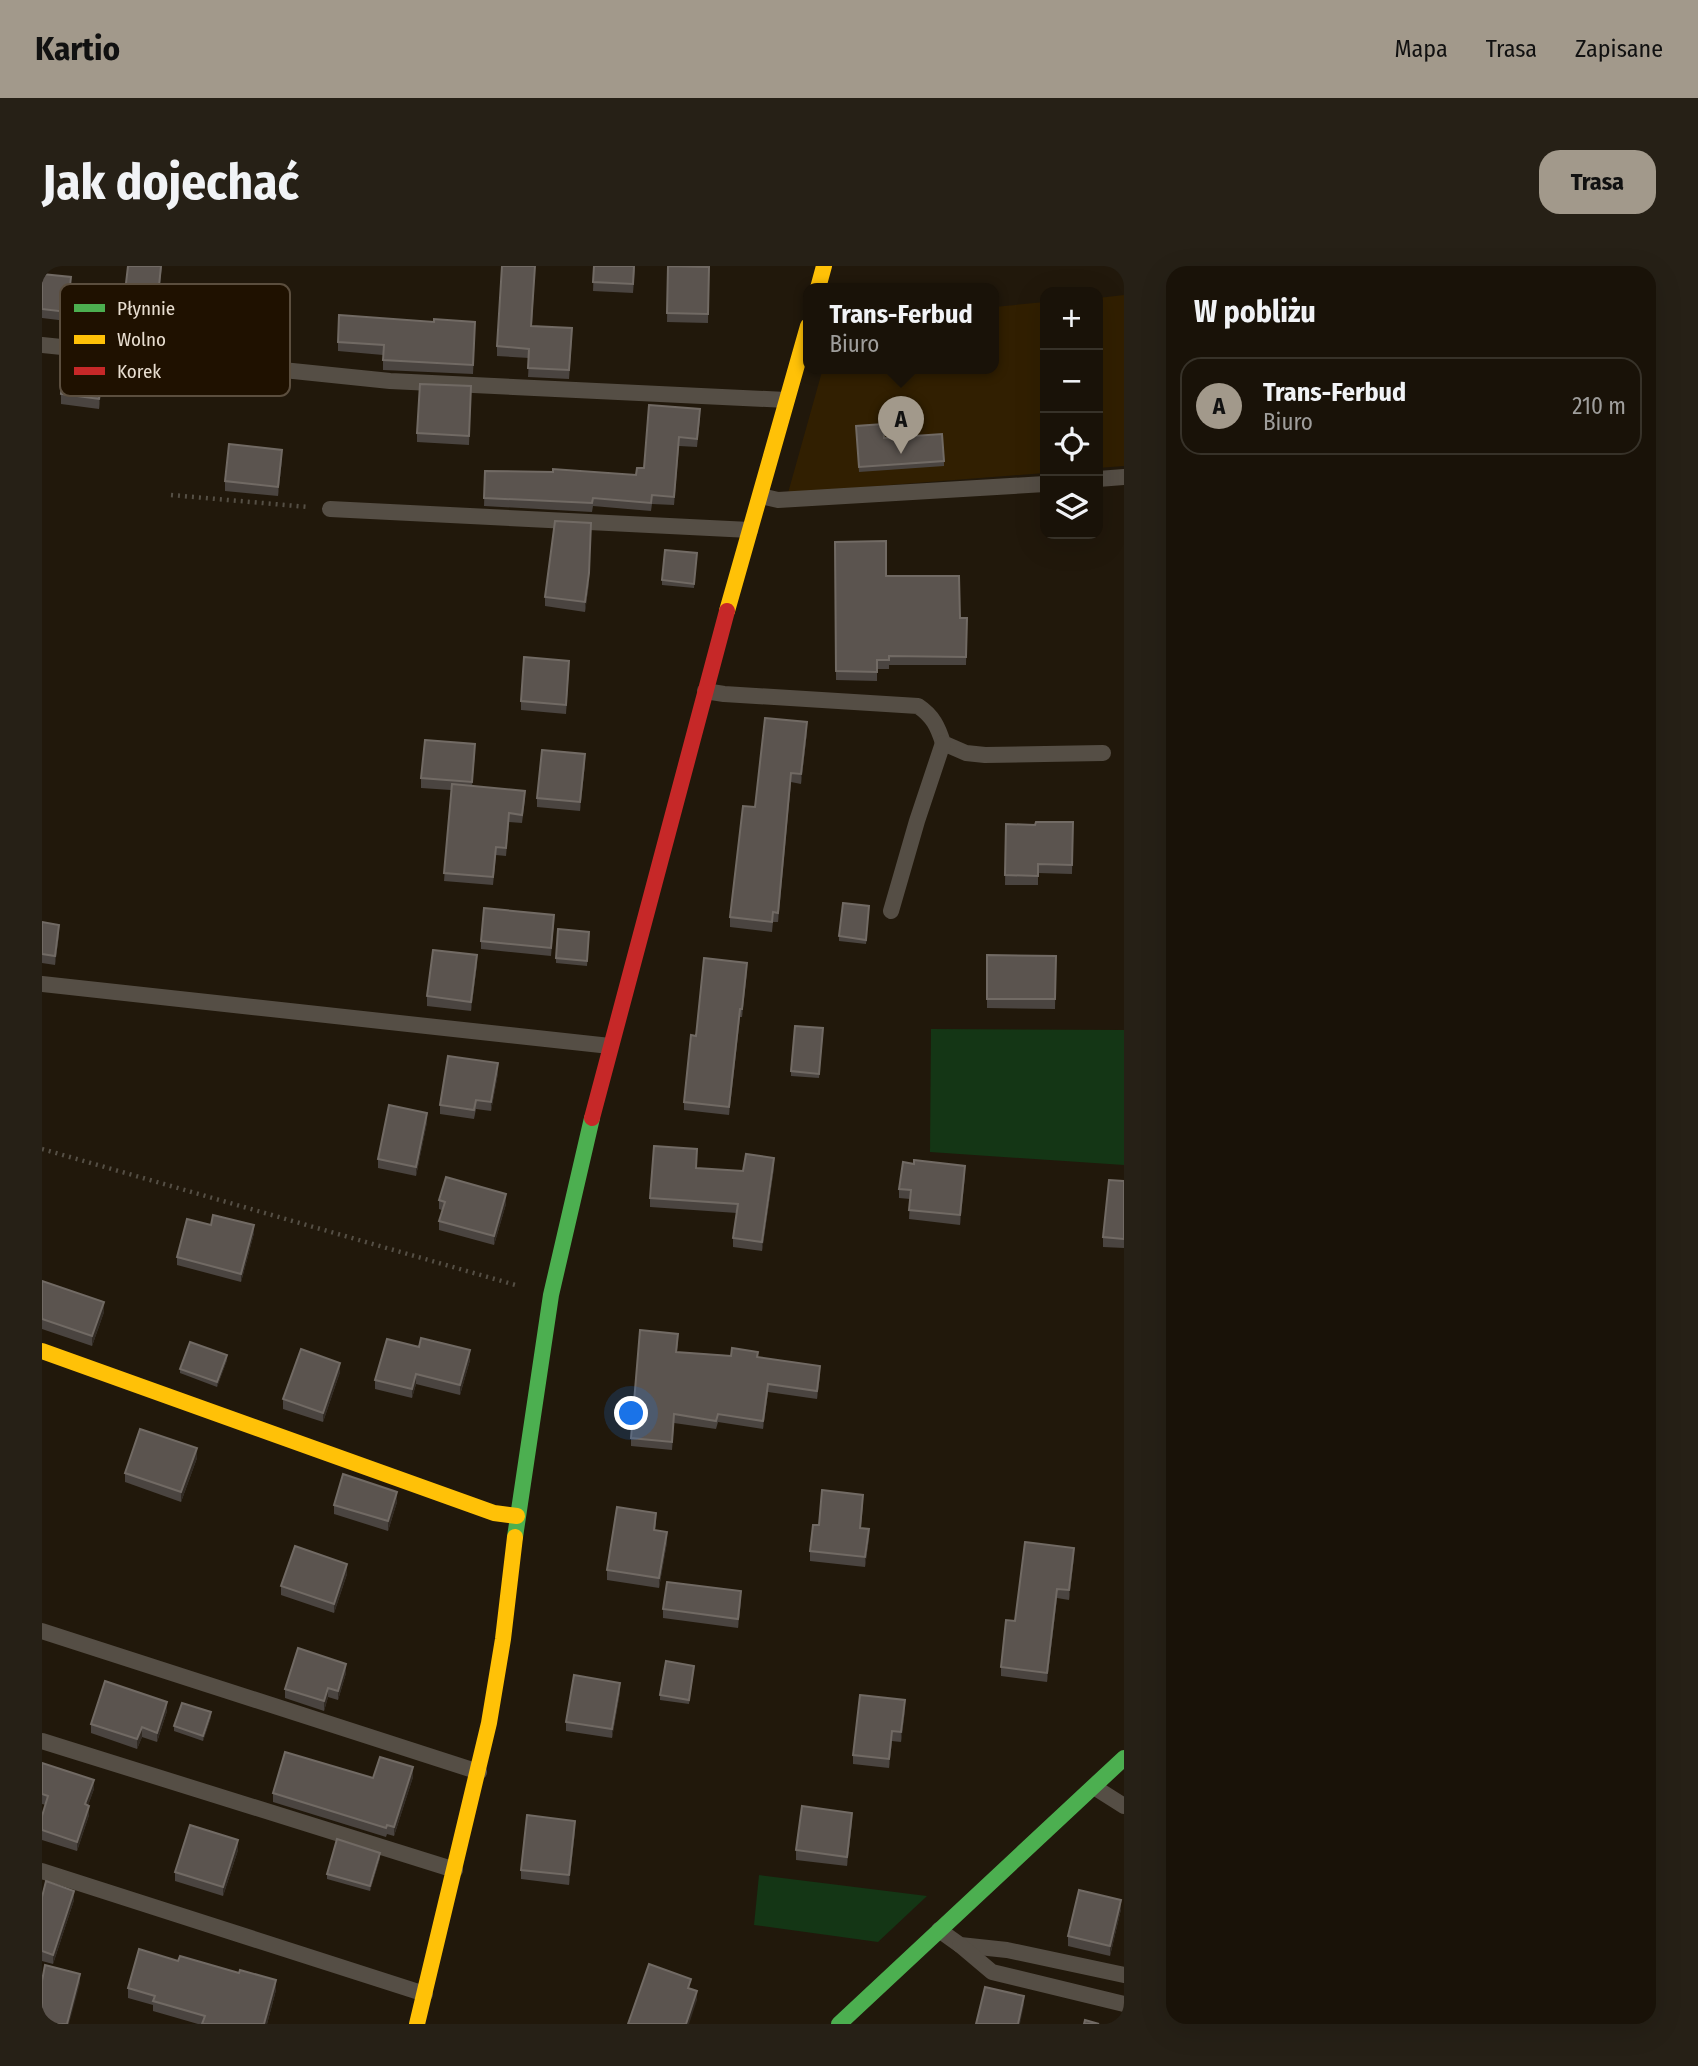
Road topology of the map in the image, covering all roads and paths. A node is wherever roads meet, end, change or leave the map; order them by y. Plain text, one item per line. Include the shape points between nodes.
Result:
1 (824, 266) edge
2 (819, 283) edge
3 (42, 345) edge
4 (803, 345) edge
5 (60, 347) edge
6 (290, 371) edge
7 (789, 400) junction
8 (1124, 477) edge
9 (1103, 479) edge
10 (1040, 484) edge
11 (171, 495) dead end
12 (761, 496) junction
13 (330, 509) joint
14 (750, 530) junction
15 (705, 691) junction
16 (943, 743) junction
17 (1103, 753) dead end
18 (891, 911) dead end
19 (42, 984) edge
20 (610, 1046) junction
21 (42, 1149) edge
22 (551, 1295) junction
23 (42, 1351) edge
24 (517, 1516) junction
25 (42, 1631) edge
26 (42, 1741) edge
27 (1124, 1758) edge
28 (479, 1772) junction
29 (1094, 1787) junction
30 (1124, 1806) edge
31 (456, 1870) junction
32 (42, 1871) edge
33 (939, 1930) junction
34 (960, 1945) junction
35 (1124, 1975) edge
36 (425, 1994) junction
37 (1124, 2004) edge
38 (417, 2024) edge
39 (839, 2024) edge

1 - 2 street
3 - 5 lane
4 - 7 street
6 - 7 lane via 390,381
7 - 12 street
8 - 9 lane
10 - 12 lane via 778,500
11 - 13 path
12 - 14 street
13 - 14 lane
14 - 15 street
15 - 16 lane via 918,706 938,726
15 - 20 street
16 - 17 lane via 985,755
16 - 18 lane
19 - 20 lane
20 - 22 street
21 - 22 path
22 - 24 street
23 - 24 street via 494,1513
24 - 28 street via 503,1639
25 - 28 lane
26 - 31 lane
27 - 29 street
28 - 31 street
29 - 30 lane
29 - 33 street
31 - 36 street
32 - 36 lane
33 - 34 lane
33 - 39 street
34 - 35 lane via 1007,1950
34 - 37 lane via 992,1972
36 - 38 street

